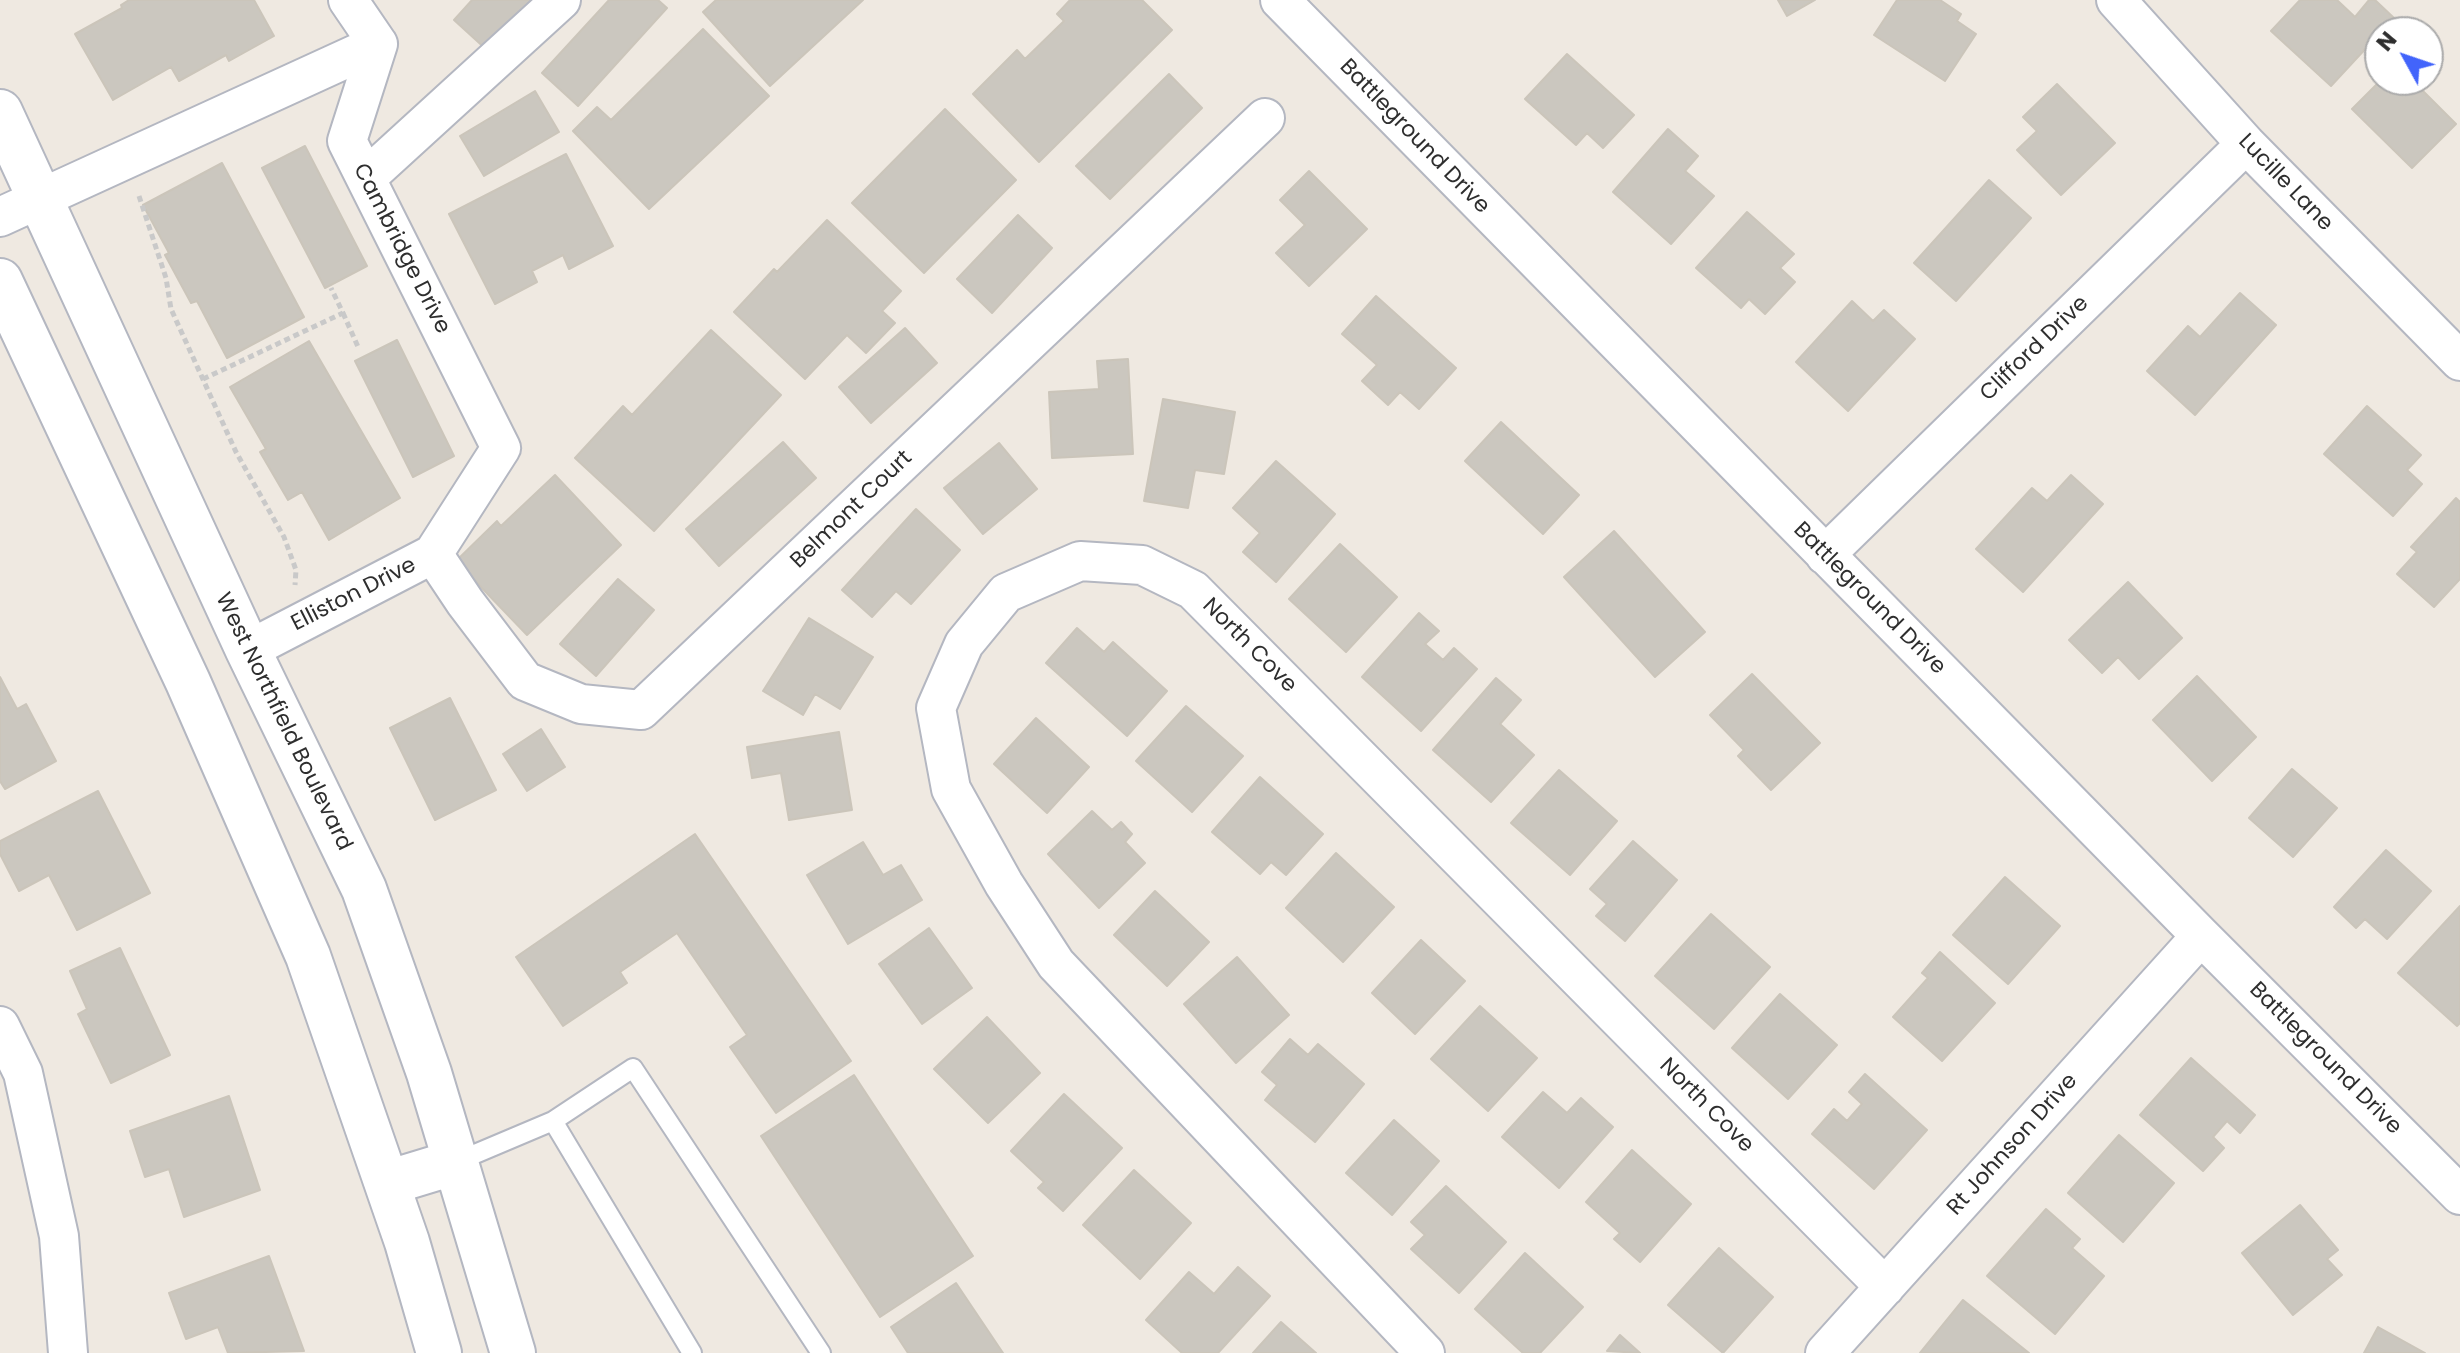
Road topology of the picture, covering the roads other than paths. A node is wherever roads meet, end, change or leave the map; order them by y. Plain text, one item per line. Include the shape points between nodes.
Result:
1 (348, 0) edge
2 (561, 0) edge
3 (1280, 0) edge
4 (2116, 0) edge
5 (378, 44) junction
6 (0, 112) edge
7 (1265, 118) dead end
8 (2246, 144) junction
9 (366, 178) junction
10 (41, 198) junction
11 (0, 217) edge
12 (0, 281) edge
13 (2460, 361) edge
14 (501, 448) joint
15 (433, 554) junction
16 (1825, 555) junction
17 (248, 650) junction
18 (2201, 936) junction
19 (0, 1026) edge
20 (553, 1121) junction
21 (456, 1162) junction
22 (387, 1183) junction
23 (2460, 1195) edge
24 (1885, 1287) junction
25 (68, 1353) edge
26 (439, 1353) edge
27 (513, 1353) edge
28 (692, 1353) edge
29 (821, 1353) edge
30 (1425, 1353) edge
31 (1825, 1353) edge

1 - 5 street
2 - 9 street
3 - 16 street, Battleground Drive
4 - 8 street, Lucille Lane
5 - 9 street, Cambridge Drive via 347,141
5 - 10 street
6 - 10 main road, West Northfield Boulevard
7 - 15 street, Belmont Court via 641,710 581,704 525,681
8 - 13 street, Lucille Lane
8 - 16 street, Clifford Drive
9 - 14 street, Cambridge Drive
10 - 11 street
10 - 17 main road, West Northfield Boulevard
12 - 22 main road via 188,682 308,956
14 - 15 street, Elliston Drive
15 - 17 street, Elliston Drive
16 - 18 street, Battleground Drive
17 - 21 main road, West Northfield Boulevard via 364,889
18 - 23 street, Battleground Drive
18 - 24 street, Rt Johnson Drive
19 - 25 street via 23,1073 59,1236
20 - 21 lane
20 - 28 lane
20 - 29 lane via 633,1068
21 - 22 main road
21 - 27 main road, West Northfield Boulevard
22 - 26 main road
24 - 30 street, North Cove via 1193,590 1142,565 1080,561 1006,593 964,644 936,708 958,803 1056,964
24 - 31 street, Rt Johnson Drive

